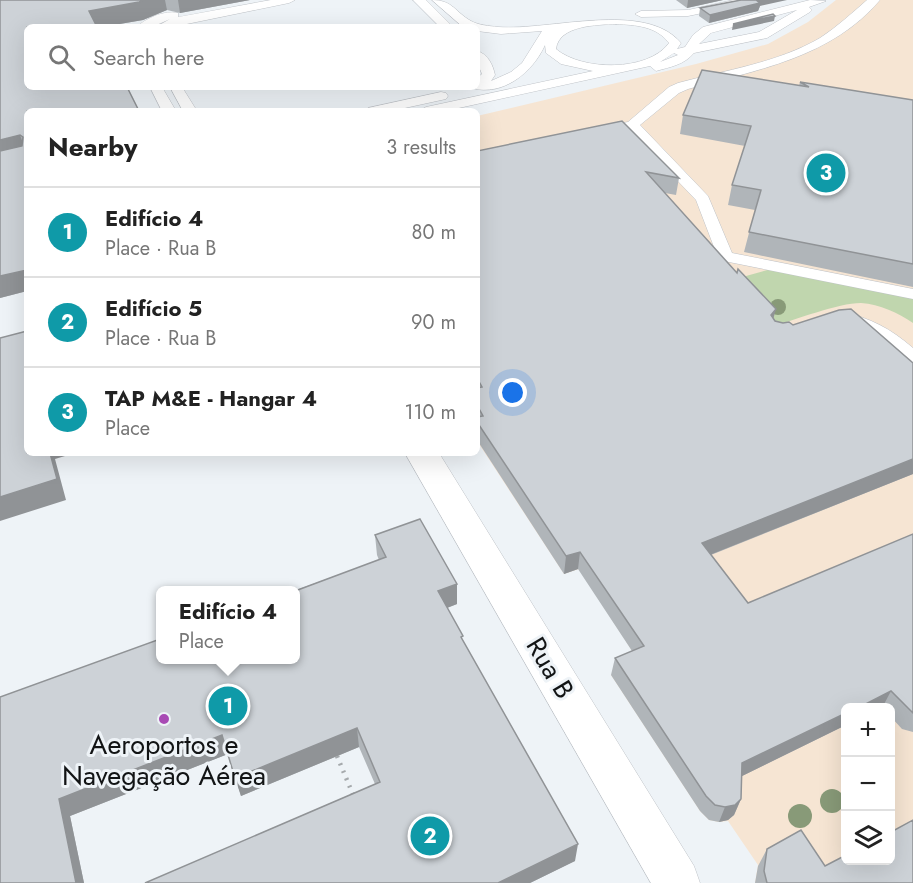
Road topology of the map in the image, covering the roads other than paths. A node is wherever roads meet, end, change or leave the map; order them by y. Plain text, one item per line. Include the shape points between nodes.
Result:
1 (256, 0) edge
2 (289, 0) edge
3 (419, 0) edge
4 (438, 0) edge
5 (751, 0) edge
6 (820, 0) edge
7 (874, 0) edge
8 (586, 22) junction
9 (568, 23) junction
10 (149, 24) edge
11 (169, 24) edge
12 (444, 24) edge
13 (467, 24) edge
14 (480, 27) edge
15 (689, 51) junction
16 (668, 53) junction
17 (480, 59) edge
18 (624, 68) junction
19 (480, 82) edge
20 (480, 87) edge
21 (158, 90) edge
22 (178, 90) edge
23 (463, 90) edge
24 (167, 108) edge
25 (188, 108) edge
26 (387, 108) edge
27 (440, 108) edge
28 (478, 108) edge
29 (632, 125) junction
30 (588, 134) edge
31 (913, 294) edge
32 (823, 319) edge
33 (913, 358) edge
34 (424, 456) edge
35 (677, 883) edge

1 - 10 lane via 164,17
2 - 11 lane
3 - 12 lane
4 - 13 lane
5 - 8 lane via 688,13 628,13
6 - 15 lane via 763,35
6 - 15 lane via 706,30 695,37
7 - 29 lane via 820,43 787,57 683,86
8 - 9 lane
8 - 16 lane via 653,25 673,36 675,43
8 - 18 lane via 560,34 551,41 550,50 570,64
9 - 14 lane via 525,31
9 - 20 lane via 542,35 531,59 516,75
15 - 16 lane
15 - 28 lane via 674,62 645,70
16 - 18 lane via 649,63
17 - 19 lane via 489,75
18 - 27 lane
21 - 24 lane
22 - 25 lane
23 - 26 lane
29 - 30 lane
29 - 31 lane via 703,199 725,257
32 - 33 lane via 839,316 862,320 880,329
34 - 35 street, Rua B

